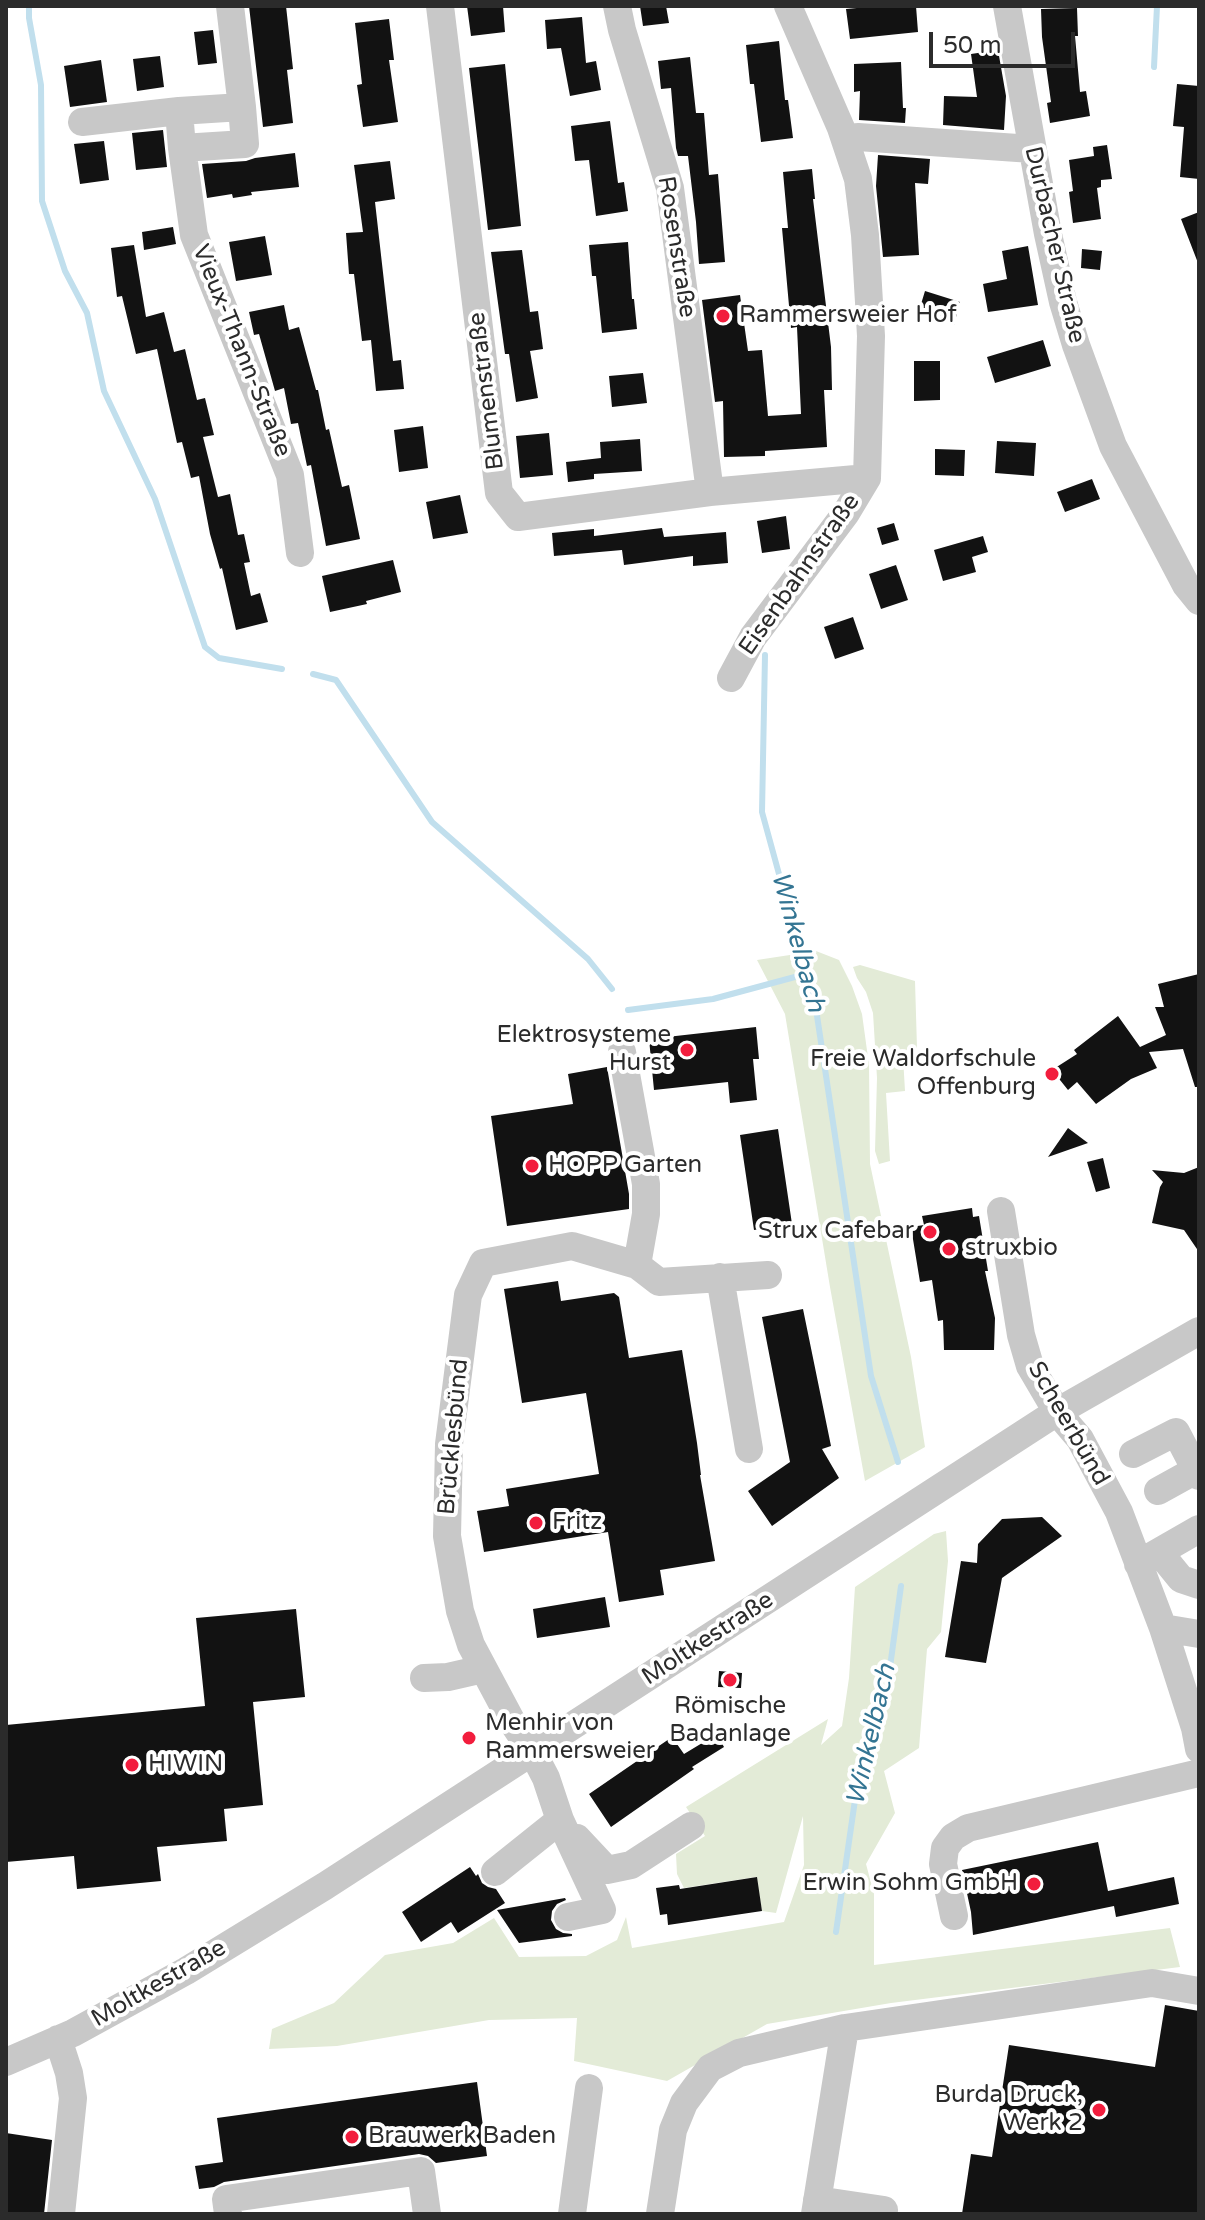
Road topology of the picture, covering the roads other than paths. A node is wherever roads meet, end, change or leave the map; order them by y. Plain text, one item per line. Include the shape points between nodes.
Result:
1 (230, 6) edge
2 (440, 6) edge
3 (617, 6) edge
4 (788, 6) edge
5 (1007, 6) edge
6 (242, 107) junction
7 (179, 111) junction
8 (82, 122) dead end
9 (845, 140) junction
10 (182, 148) junction
11 (1032, 149) junction
12 (867, 478) junction
13 (710, 492) junction
14 (300, 553) dead end
15 (1199, 601) edge
16 (731, 678) dead end
17 (622, 1052) dead end
18 (1001, 1211) dead end
19 (637, 1265) junction
20 (768, 1275) dead end
21 (720, 1277) junction
22 (1199, 1331) edge
23 (1057, 1412) junction
24 (749, 1449) dead end
25 (1133, 1454) dead end
26 (1198, 1473) edge
27 (1158, 1491) dead end
28 (1199, 1529) edge
29 (1149, 1558) junction
30 (1199, 1585) edge
31 (1163, 1628) junction
32 (1199, 1634) edge
33 (483, 1669) junction
34 (424, 1678) dead end
35 (1199, 1749) edge
36 (533, 1753) junction
37 (1199, 1773) edge
38 (560, 1820) junction
39 (691, 1826) dead end
40 (495, 1872) dead end
41 (954, 1916) dead end
42 (568, 1917) dead end
43 (1199, 1991) edge
44 (845, 2028) junction
45 (58, 2039) junction
46 (6, 2062) edge
47 (589, 2088) dead end
48 (816, 2207) edge
49 (884, 2210) dead end
50 (61, 2214) edge
51 (228, 2214) edge
52 (427, 2214) edge
53 (572, 2214) edge
54 (660, 2214) edge

1 - 6 street
2 - 13 street, Blumenstraße via 499,493 518,517
3 - 13 street, Rosenstraße via 670,188
4 - 9 street, Eisenbahnstraße
5 - 11 street, Durbacher Straße
6 - 7 street
6 - 10 street via 245,144
7 - 8 street
7 - 10 street, Vieux-Thann-Straße
9 - 11 street
9 - 12 street, Eisenbahnstraße via 858,179 869,285
10 - 14 street, Vieux-Thann-Straße via 194,235 290,475
11 - 15 street, Durbacher Straße via 1063,302 1113,446
12 - 13 street, Blumenstraße
12 - 16 street, Eisenbahnstraße via 753,637
17 - 19 street via 646,1184
18 - 23 street, Scheerbünd via 1021,1335 1030,1366
19 - 21 street via 659,1282
19 - 33 street, Brücklesbünd via 572,1246 483,1263 468,1295 449,1444 447,1536 460,1611
20 - 21 street
21 - 24 street
22 - 23 street, Moltkestraße
23 - 29 street, Scheerbünd via 1080,1439
23 - 36 street, Moltkestraße
25 - 26 street via 1176,1432
26 - 27 street
28 - 29 street
29 - 30 street
29 - 31 street, Scheerbünd
31 - 32 street
31 - 35 street, Scheerbünd
33 - 34 street
33 - 36 street, Brücklesbünd
36 - 38 street, Brücklesbünd
36 - 45 street, Moltkestraße via 186,1971
37 - 41 street via 968,1828 945,1848 943,1864
38 - 39 street via 607,1870 631,1865
38 - 40 street
38 - 42 street, Brücklesbünd via 602,1910
43 - 44 street via 1152,1983
44 - 48 street
44 - 54 street via 739,2053 710,2068 684,2103 673,2130
45 - 46 street, Moltkestraße
45 - 50 street via 73,2098
47 - 53 street
48 - 49 street
51 - 52 street via 226,2199 421,2171

